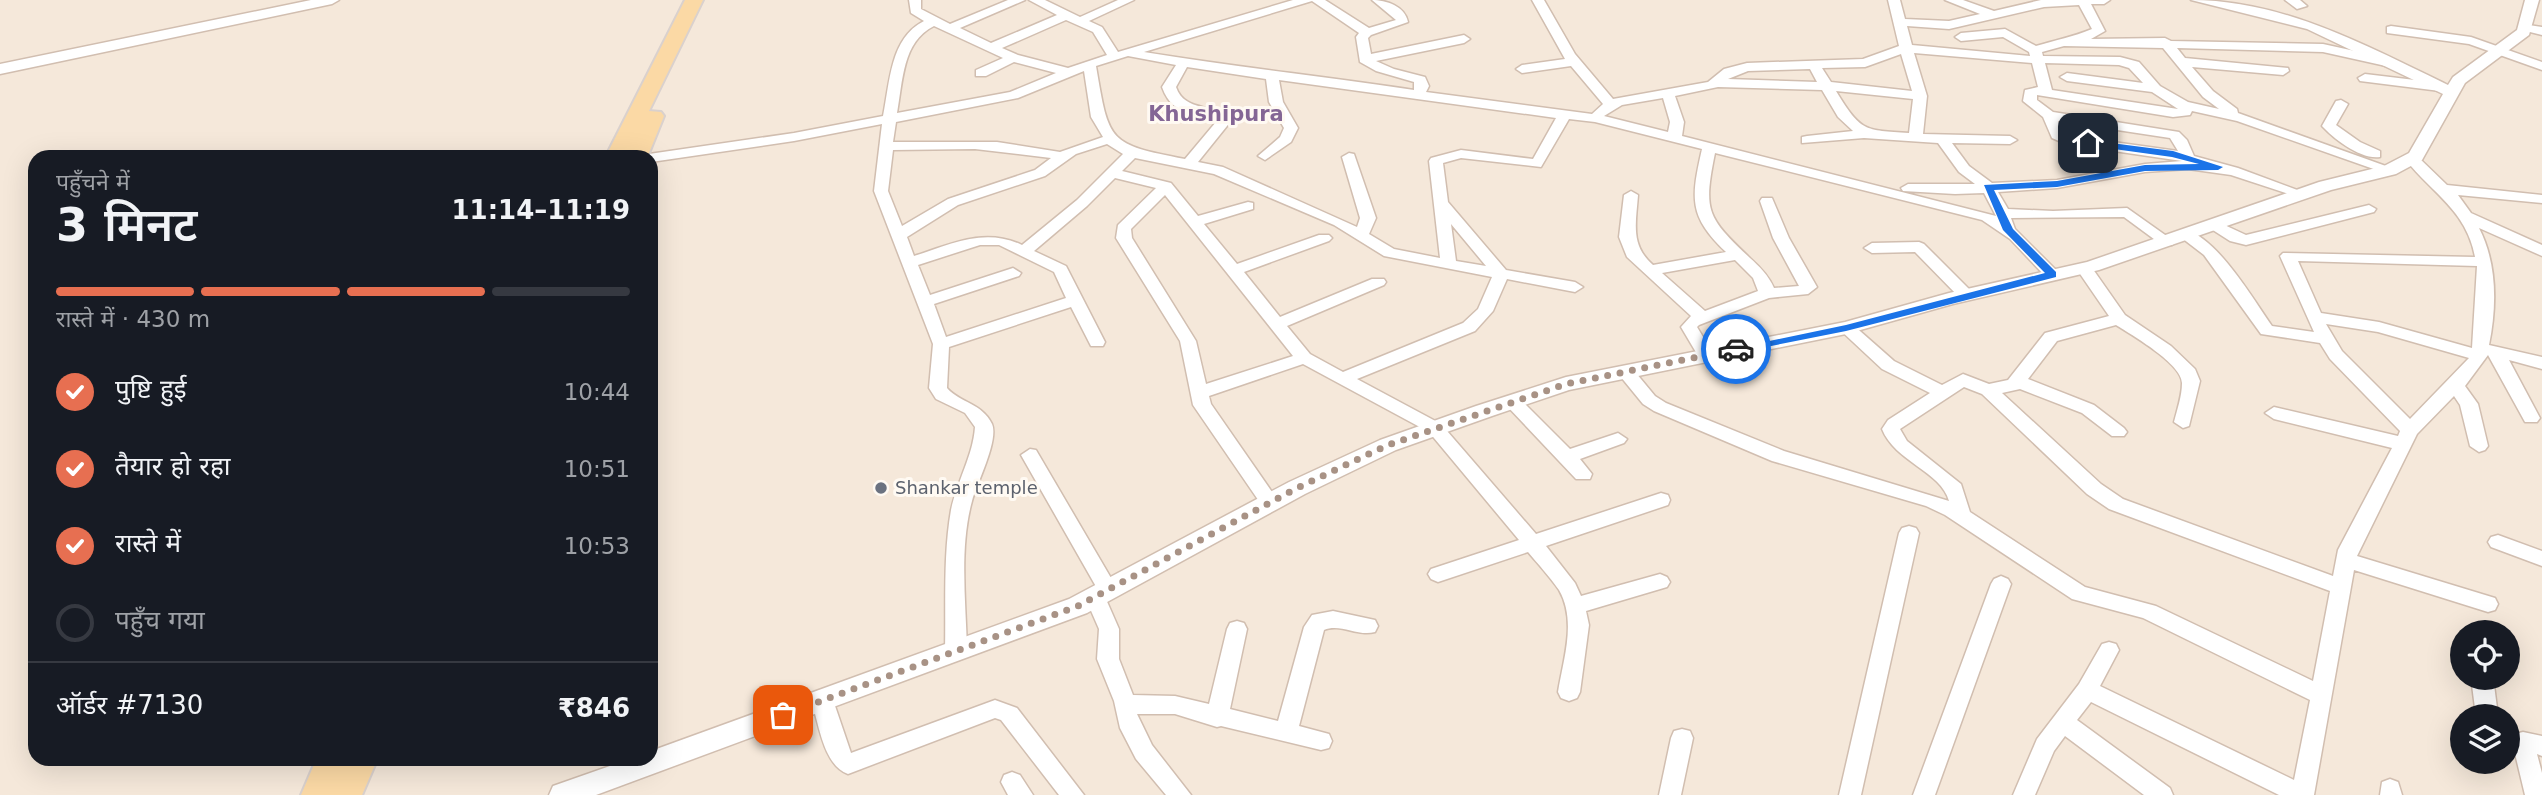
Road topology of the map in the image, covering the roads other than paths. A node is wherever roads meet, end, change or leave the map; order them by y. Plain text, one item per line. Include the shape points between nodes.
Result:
1 (304, 0) edge
2 (332, 0) edge
3 (694, 0) edge
4 (707, 0) edge
5 (915, 0) edge
6 (1019, 0) edge
7 (1035, 0) edge
8 (1128, 0) edge
9 (1306, 0) edge
10 (1317, 0) edge
11 (1378, 0) edge
12 (1538, 0) edge
13 (1894, 0) edge
14 (1951, 0) edge
15 (2094, 0) edge
16 (2104, 0) edge
17 (2198, 0) edge
18 (2532, 0) edge
19 (2083, 1) edge
20 (1962, 2) edge
21 (1069, 14) junction
22 (1994, 15) junction
23 (1082, 20) junction
24 (933, 21) junction
25 (1901, 22) junction
26 (1949, 25) junction
27 (950, 28) junction
28 (2534, 29) edge
29 (2391, 30) dead end
30 (1367, 32) junction
31 (1961, 37) junction
32 (1464, 39) dead end
33 (2073, 41) junction
34 (2165, 42) junction
35 (991, 48) junction
36 (1906, 48) junction
37 (2499, 50) junction
38 (1130, 53) junction
39 (2038, 55) junction
40 (1982, 56) junction
41 (1114, 57) junction
42 (1013, 58) junction
43 (1365, 59) junction
44 (1184, 62) junction
45 (1574, 62) junction
46 (2182, 62) junction
47 (0, 63) edge
48 (1089, 64) junction
49 (2393, 64) junction
50 (1814, 65) junction
51 (2542, 66) edge
52 (0, 69) edge
53 (1522, 69) dead end
54 (2283, 71) dead end
55 (1069, 72) junction
56 (981, 73) dead end
57 (1272, 75) junction
58 (2067, 77) dead end
59 (2365, 78) dead end
60 (1717, 83) junction
61 (1827, 86) junction
62 (2155, 89) junction
63 (2445, 89) junction
64 (2046, 92) junction
65 (1419, 94) junction
66 (1668, 94) junction
67 (1920, 96) junction
68 (2341, 104) dead end
69 (1611, 105) junction
70 (2183, 105) junction
71 (1564, 115) junction
72 (2049, 115) junction
73 (1595, 118) junction
74 (2241, 118) junction
75 (889, 119) junction
76 (1864, 134) junction
77 (1916, 137) junction
78 (1110, 139) junction
79 (1674, 139) junction
80 (1942, 139) junction
81 (1807, 140) dead end
82 (2010, 140) dead end
83 (885, 146) junction
84 (1709, 148) junction
85 (619, 150) edge
86 (640, 150) edge
87 (1132, 152) junction
88 (1265, 156) dead end
89 (658, 157) edge
90 (1064, 157) junction
91 (1349, 157) dead end
92 (2188, 157) junction
93 (1189, 164) junction
94 (2402, 165) junction
95 (2218, 167) junction
96 (1112, 173) junction
97 (1855, 184) junction
98 (1166, 186) junction
99 (1988, 187) junction
100 (2445, 189) junction
101 (2301, 194) junction
102 (1631, 195) dead end
103 (2542, 199) edge
104 (1440, 201) junction
105 (1767, 201) dead end
106 (1248, 205) dead end
107 (2369, 209) dead end
108 (2002, 213) junction
109 (2465, 216) junction
110 (1197, 221) junction
111 (2213, 225) junction
112 (2008, 230) junction
113 (1360, 235) junction
114 (897, 236) junction
115 (1324, 237) dead end
116 (2176, 239) junction
117 (1872, 248) dead end
118 (1024, 251) junction
119 (2542, 251) edge
120 (1736, 255) junction
121 (2484, 262) junction
122 (908, 263) junction
123 (1449, 265) junction
124 (2084, 268) junction
125 (1235, 270) junction
126 (1650, 270) junction
127 (1013, 273) dead end
128 (1501, 274) junction
129 (2052, 274) junction
130 (1378, 282) dead end
131 (1575, 287) dead end
132 (1767, 293) junction
133 (1966, 295) junction
134 (1076, 300) junction
135 (924, 302) junction
136 (1702, 317) junction
137 (2316, 317) junction
138 (2119, 319) junction
139 (1276, 324) junction
140 (1846, 328) junction
141 (2326, 339) junction
142 (1097, 342) dead end
143 (941, 344) junction
144 (2485, 351) junction
145 (1706, 355) junction
146 (1304, 358) junction
147 (2542, 363) edge
148 (1625, 371) junction
149 (1341, 379) junction
150 (2017, 381) junction
151 (2455, 385) junction
152 (1988, 390) junction
153 (1942, 392) junction
154 (1198, 393) junction
155 (1513, 402) junction
156 (2274, 413) dead end
157 (2531, 418) dead end
158 (2183, 422) dead end
159 (1435, 428) junction
160 (2118, 432) dead end
161 (2407, 437) junction
162 (1618, 439) dead end
163 (2479, 446) dead end
164 (1030, 455) dead end
165 (1567, 457) junction
166 (1583, 474) dead end
167 (1661, 500) dead end
168 (1270, 502) junction
169 (1961, 516) junction
170 (1909, 533) dead end
171 (1531, 541) junction
172 (2498, 542) dead end
173 (2542, 559) edge
174 (2346, 560) junction
175 (1438, 574) dead end
176 (1660, 582) dead end
177 (2001, 584) dead end
178 (2341, 587) junction
179 (1102, 594) junction
180 (2488, 604) dead end
181 (1575, 606) junction
182 (1368, 626) dead end
183 (1237, 629) dead end
184 (2109, 650) dead end
185 (956, 651) junction
186 (2087, 690) junction
187 (1569, 692) dead end
188 (2322, 695) junction
189 (822, 700) junction
190 (1125, 701) junction
191 (1217, 718) junction
192 (2063, 722) junction
193 (1286, 733) junction
194 (1682, 738) dead end
195 (1321, 741) dead end
196 (2524, 741) edge
197 (658, 760) edge
198 (330, 766) edge
199 (357, 766) edge
200 (643, 766) edge
201 (318, 795) edge
202 (345, 795) edge
203 (564, 795) edge
204 (1073, 795) edge
205 (1180, 795) edge
206 (1670, 795) edge
207 (1850, 795) edge
208 (1924, 795) edge
209 (2024, 795) edge
210 (2162, 795) edge
211 (2303, 795) edge
212 (2536, 795) edge

1 - 47 street
2 - 52 street
3 - 85 main road
4 - 86 main road
5 - 24 street via 915,10
6 - 27 street
7 - 21 street
8 - 23 street
9 - 38 street
10 - 30 street
11 - 30 street via 1401,16 1402,22
12 - 45 street
13 - 25 street
14 - 20 street
15 - 16 street
15 - 19 street
17 - 49 street via 2312,26
18 - 28 street
19 - 22 street via 2045,3
19 - 33 street via 2099,32
20 - 22 street
21 - 23 street
21 - 35 street
22 - 26 street
23 - 41 street via 1098,30
24 - 27 street
24 - 75 street via 916,30 904,47
25 - 26 street
25 - 36 street
26 - 31 street
27 - 35 street
28 - 37 street
29 - 37 street via 2471,41
30 - 43 street via 1362,37
31 - 39 street via 2005,33
31 - 40 street
32 - 43 street
33 - 34 street
33 - 39 street
34 - 46 street
34 - 49 street via 2334,49
35 - 42 street
36 - 40 street
36 - 50 street via 1865,63
36 - 67 street
37 - 51 street
37 - 63 street
38 - 41 street
38 - 44 street
39 - 40 street
39 - 62 street via 2127,62
39 - 64 street
41 - 48 street
42 - 55 street
42 - 56 street
43 - 65 street via 1381,70 1420,80
44 - 57 street
44 - 93 street via 1168,87 1175,102 1224,121
45 - 53 street
45 - 69 street
46 - 54 street
46 - 74 street via 2208,94
48 - 55 street
48 - 78 street via 1098,117
49 - 63 street
50 - 60 street via 1747,66 1729,72
50 - 61 street
55 - 75 street via 1013,95
57 - 65 street
57 - 88 street via 1276,103 1292,128
58 - 62 street
59 - 63 street
60 - 61 street
60 - 66 street
61 - 67 street
61 - 76 street via 1843,114
62 - 70 street
63 - 94 street
64 - 70 street via 2173,113 2185,111
64 - 72 street via 2032,92 2030,101
65 - 71 street
66 - 69 street
66 - 79 street via 1677,122
67 - 77 street
68 - 94 street via 2329,126 2356,145
69 - 73 street
70 - 74 street
71 - 73 street
71 - 104 street via 1536,164 1468,154 1440,158 1435,165
72 - 92 street via 2174,135
72 - 92 street via 2057,135 2066,140
73 - 79 street
74 - 94 street
75 - 83 street
75 - 89 street
76 - 77 street
76 - 81 street
77 - 80 street
78 - 87 street
78 - 90 street
79 - 84 street
80 - 82 street
80 - 99 street via 1964,169
83 - 90 street via 1004,144
83 - 114 street via 881,191
84 - 97 street
84 - 120 street via 1700,195 1703,213 1712,231
87 - 93 street
87 - 96 street
90 - 114 street via 1040,173 953,202
91 - 113 street via 1368,218
92 - 95 street
93 - 113 street via 1219,170
94 - 100 street
94 - 101 street
95 - 99 street via 2145,168 2057,184
95 - 101 street
96 - 98 street
96 - 118 street
97 - 99 street via 1876,181 1918,190
97 - 112 street via 1971,212
98 - 110 street
98 - 154 street via 1123,232 1188,341
99 - 108 street
100 - 103 street
100 - 109 street
101 - 111 street
102 - 126 street via 1628,245
104 - 123 street
104 - 128 street
105 - 132 street via 1781,238 1809,287
106 - 110 street
107 - 111 street via 2246,240
108 - 112 street
108 - 116 street via 2127,212
109 - 119 street
109 - 121 street
110 - 125 street
111 - 116 street
112 - 129 street
113 - 123 street via 1389,253
114 - 122 street
115 - 125 street
116 - 124 street
116 - 141 street via 2209,252 2267,330
117 - 133 street via 1919,247
118 - 122 street via 987,238
118 - 134 street via 1056,264
120 - 126 street
120 - 132 street via 1760,278
121 - 137 street via 2288,256
121 - 144 street
122 - 135 street
123 - 128 street
124 - 129 street
124 - 138 street
125 - 139 street
126 - 136 street
127 - 135 street
128 - 131 street
128 - 149 street via 1485,311 1469,327
129 - 133 street
130 - 139 street
132 - 136 street
133 - 140 street
134 - 142 street
134 - 143 street
135 - 143 street
136 - 145 street via 1689,327
137 - 141 street
137 - 144 street
138 - 150 street via 2051,337
138 - 158 street via 2186,369 2190,381
139 - 146 street
140 - 145 street
140 - 153 street via 1888,365
141 - 161 street
143 - 185 street via 937,388 971,409 984,426 956,536
144 - 147 street
144 - 151 street
144 - 157 street
145 - 148 street
146 - 149 street
146 - 154 street
148 - 155 street
148 - 169 street via 1660,407 1752,447 1932,501
149 - 159 street
150 - 152 street via 2006,389
150 - 160 street via 2088,409
151 - 161 street
151 - 163 street via 2469,404
152 - 153 street via 1963,380
152 - 178 street via 2116,504
153 - 169 street via 1891,429 1898,443 1953,489
154 - 168 street
155 - 159 street
155 - 165 street
156 - 161 street
159 - 168 street via 1388,445
159 - 171 street
161 - 174 street
162 - 165 street
164 - 179 street
165 - 166 street
167 - 171 street
168 - 179 street
169 - 188 street via 2079,593 2150,612
170 - 207 street
171 - 175 street
171 - 181 street via 1568,588
172 - 173 street
174 - 178 street
174 - 180 street
176 - 181 street
177 - 208 street
178 - 188 street
179 - 185 street
179 - 190 street via 1109,629 1108,659
181 - 187 street via 1579,625
182 - 193 street via 1333,619 1319,621 1314,627
183 - 191 street
184 - 186 street
185 - 189 street
186 - 192 street
186 - 211 street
188 - 211 street
189 - 197 street
189 - 204 street via 842,760 848,764 1002,710
190 - 191 street via 1175,705
190 - 205 street via 1126,719 1137,745
191 - 193 street
192 - 209 street via 2045,746
192 - 210 street
193 - 195 street
194 - 206 street
196 - 212 street
198 - 201 main road
199 - 202 main road
200 - 203 street

